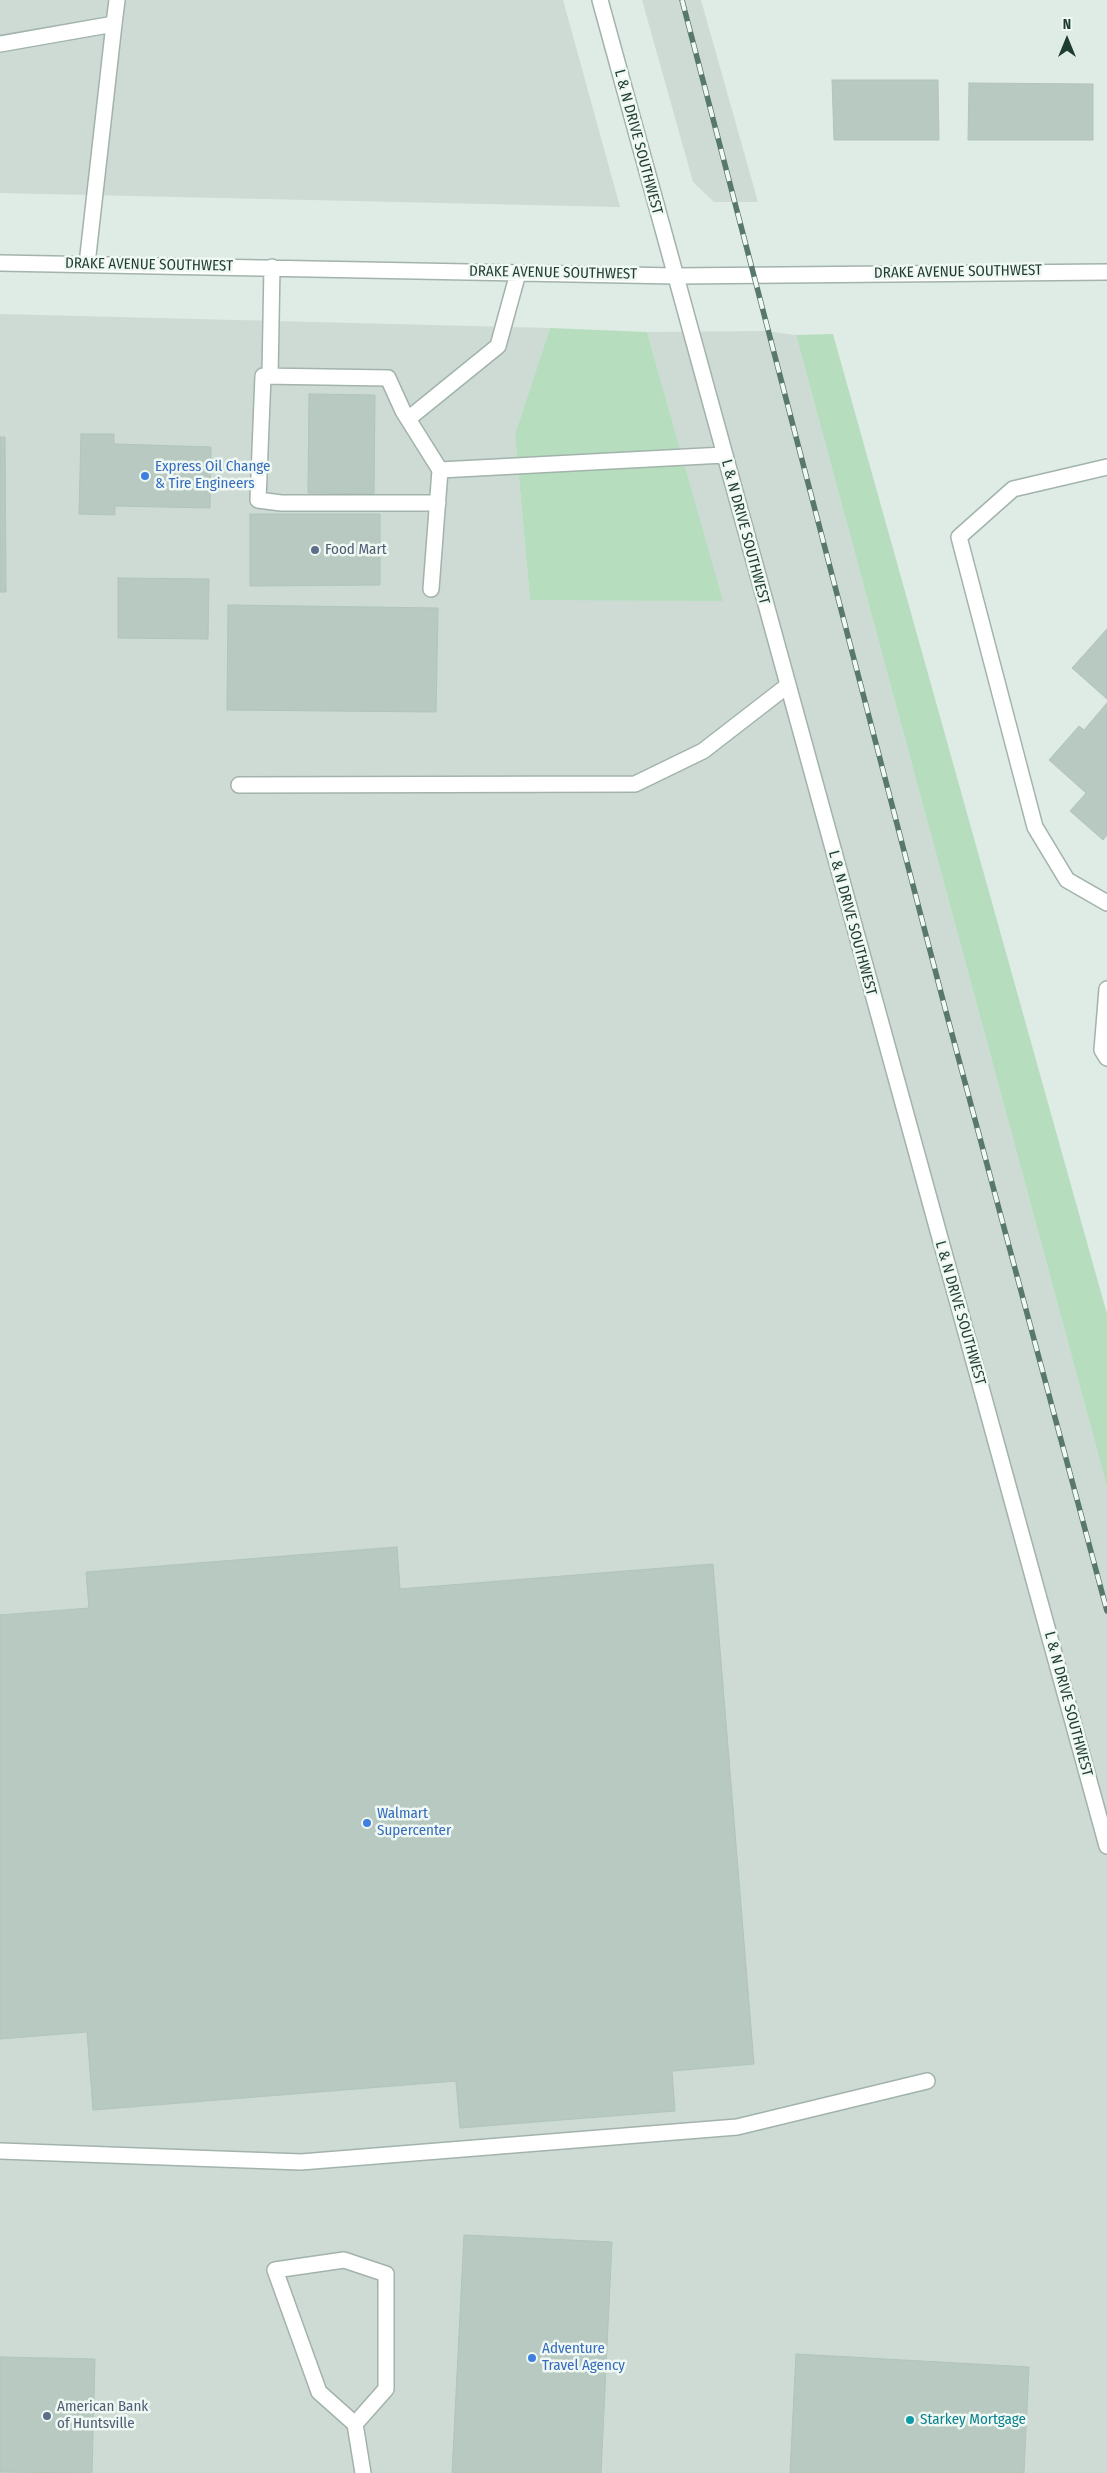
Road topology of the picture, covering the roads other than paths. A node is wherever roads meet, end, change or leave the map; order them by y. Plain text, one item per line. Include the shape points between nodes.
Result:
1 (117, 0) edge
2 (600, 0) edge
3 (114, 24) junction
4 (0, 44) edge
5 (0, 263) edge
6 (87, 264) junction
7 (272, 268) junction
8 (1107, 272) edge
9 (518, 273) junction
10 (676, 276) junction
11 (270, 376) junction
12 (408, 419) junction
13 (724, 454) junction
14 (1107, 467) edge
15 (440, 470) junction
16 (438, 503) junction
17 (432, 589) dead end
18 (787, 686) junction
19 (239, 785) dead end
20 (1107, 903) edge
21 (1107, 989) edge
22 (1107, 1058) edge
23 (1107, 1846) edge
24 (926, 2081) dead end
25 (0, 2151) edge
26 (355, 2424) junction
27 (363, 2473) edge

1 - 3 street
2 - 10 street, L & N DRIVE SOUTHWEST
3 - 4 street
3 - 6 street
5 - 6 street, DRAKE AVENUE SOUTHWEST
6 - 7 street, DRAKE AVENUE SOUTHWEST
7 - 9 street, DRAKE AVENUE SOUTHWEST
7 - 11 street
8 - 10 street, DRAKE AVENUE SOUTHWEST
9 - 10 street, DRAKE AVENUE SOUTHWEST
9 - 12 street via 498,346
10 - 13 street, L & N DRIVE SOUTHWEST
11 - 12 street via 388,378
11 - 16 street via 263,376 258,500 282,503
12 - 15 street
13 - 15 street
13 - 18 street, L & N DRIVE SOUTHWEST
14 - 20 street via 1013,489 959,537 1036,827 1066,880
15 - 16 street
16 - 17 street
18 - 19 street via 703,750 635,784
18 - 23 street, L & N DRIVE SOUTHWEST
21 - 22 street via 1102,1050
24 - 25 street via 737,2127 302,2162
26 - 26 street via 319,2392 275,2270 344,2260 386,2274 386,2390
26 - 27 street

